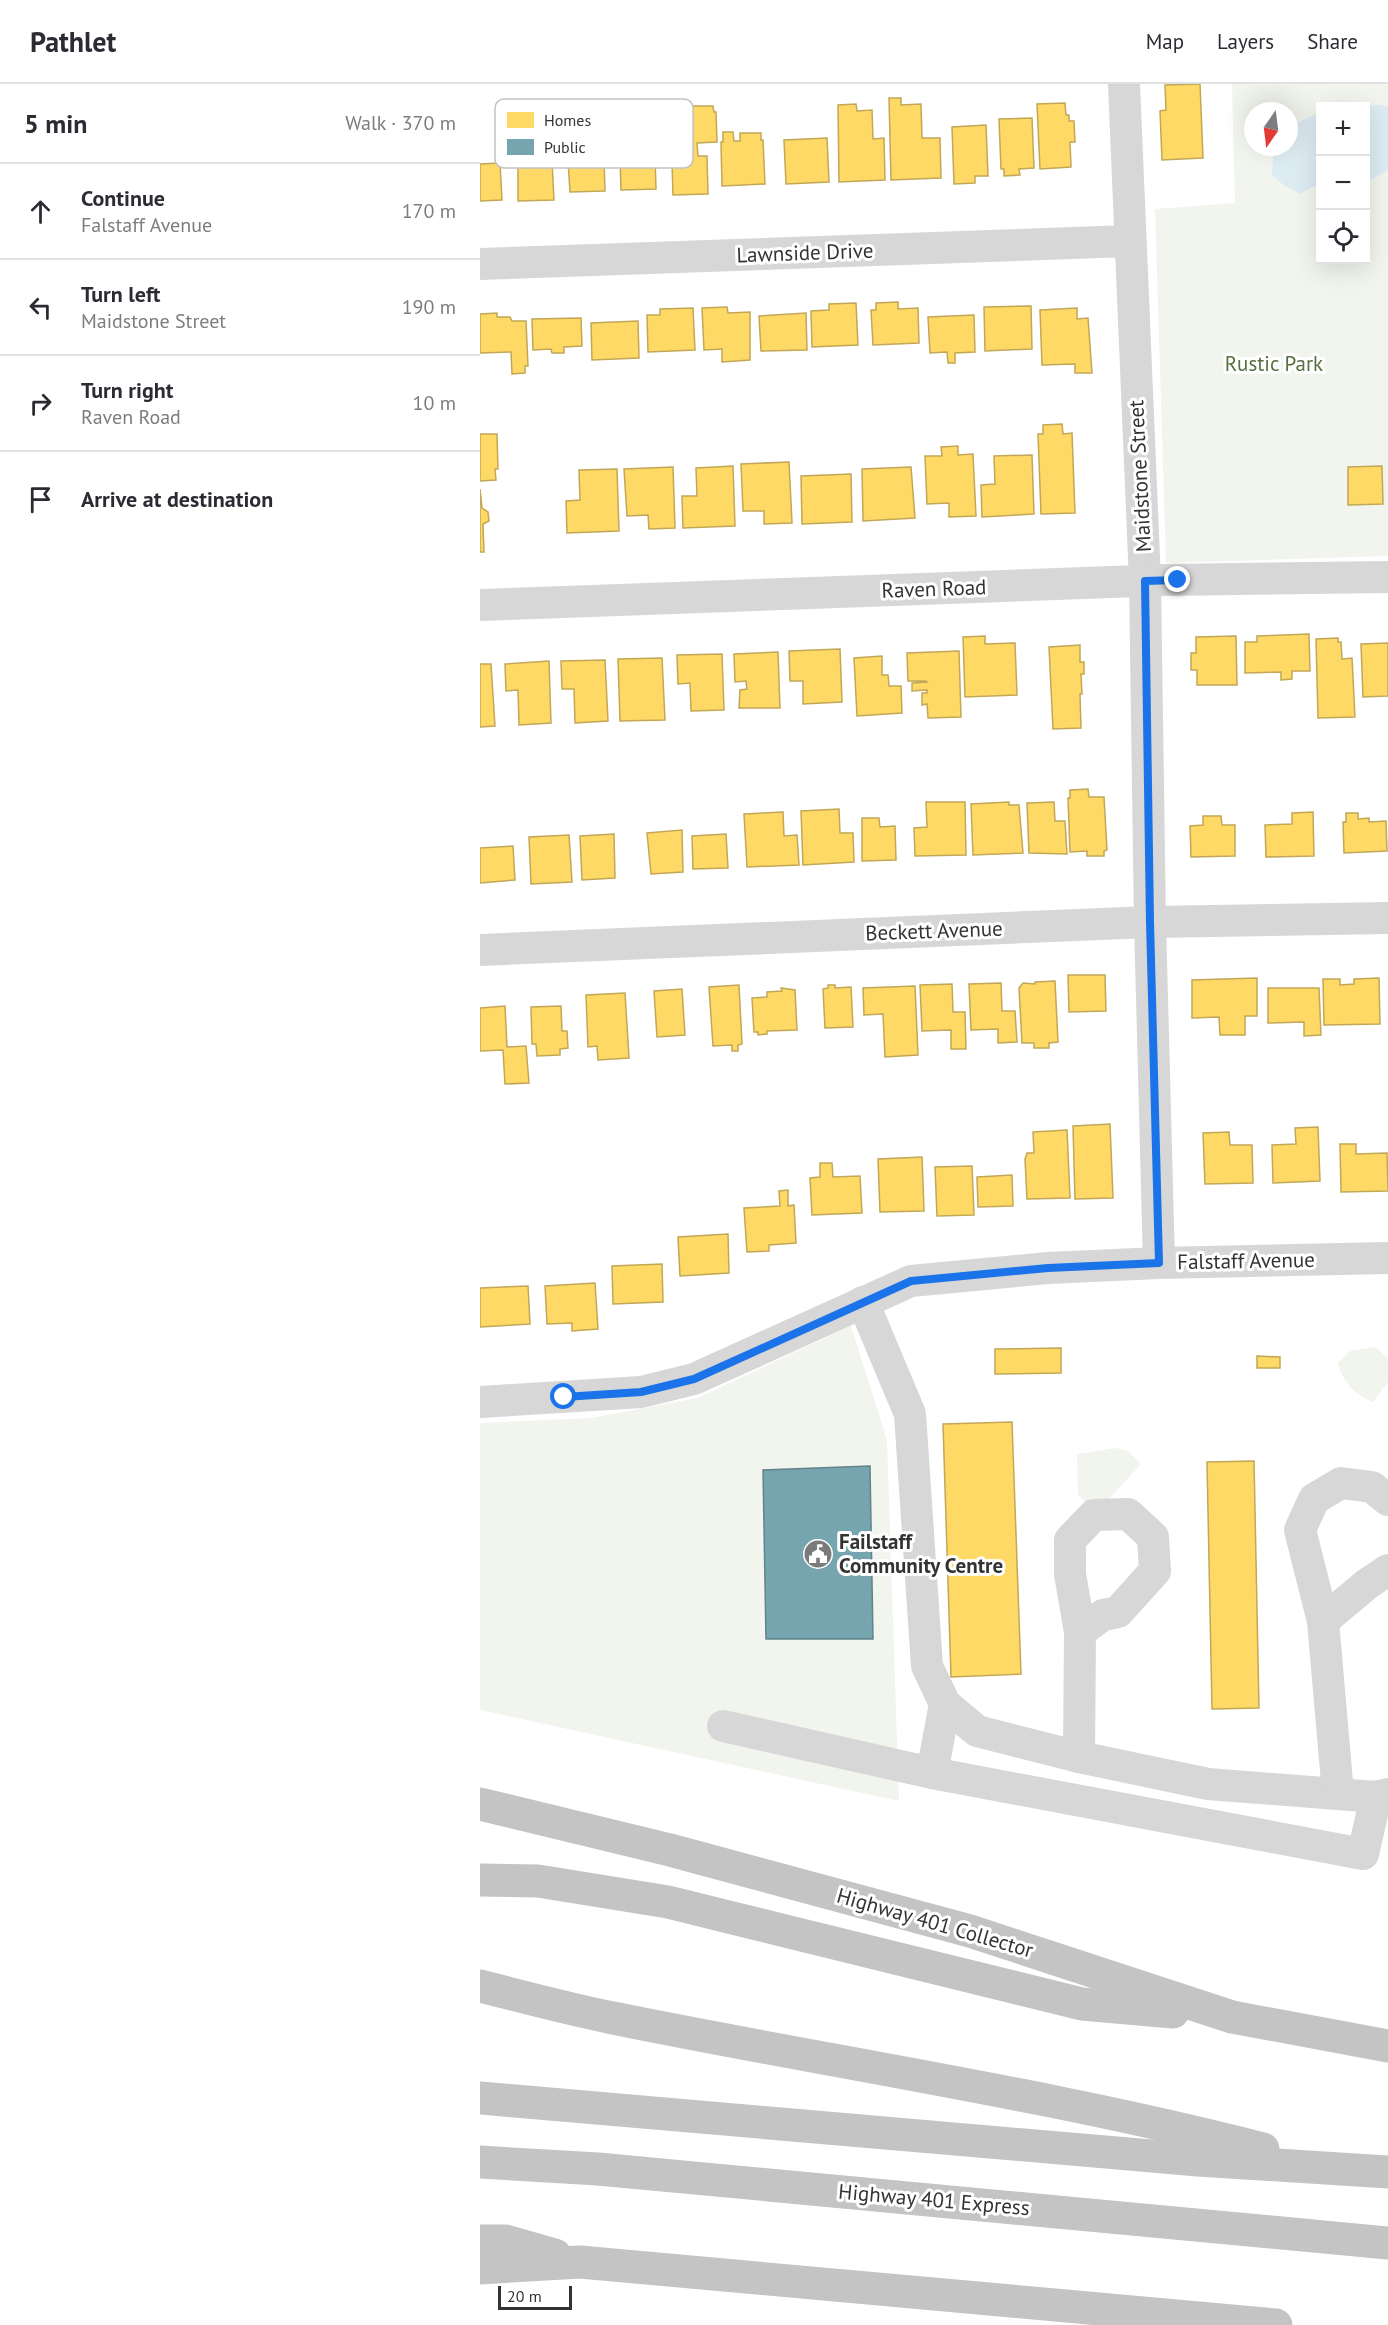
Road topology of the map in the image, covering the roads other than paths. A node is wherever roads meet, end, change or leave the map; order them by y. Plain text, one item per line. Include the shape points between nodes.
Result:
1 (1124, 84) edge
2 (1130, 241) junction
3 (480, 264) edge
4 (1388, 577) edge
5 (1145, 581) junction
6 (480, 605) edge
7 (1388, 918) edge
8 (1150, 922) junction
9 (480, 950) edge
10 (1388, 1258) edge
11 (1159, 1263) junction
12 (863, 1302) junction
13 (480, 1402) edge
14 (1388, 1500) edge
15 (1388, 1570) edge
16 (1323, 1621) junction
17 (1080, 1632) dead end
18 (945, 1704) junction
19 (723, 1726) dead end
20 (1079, 1757) junction
21 (932, 1773) junction
22 (1338, 1794) junction
23 (1382, 1795) edge
24 (480, 1803) edge
25 (480, 1880) edge
26 (480, 1986) edge
27 (1232, 2017) junction
28 (1388, 2046) edge
29 (480, 2098) edge
30 (480, 2162) edge
31 (1335, 2167) junction
32 (1388, 2172) edge
33 (480, 2241) edge
34 (1388, 2243) edge
35 (580, 2262) junction
36 (480, 2268) edge
37 (1276, 2325) edge

1 - 2 street, Maidstone Street
2 - 3 street, Lawnside Drive
2 - 5 street, Maidstone Street
4 - 5 street, Raven Road
5 - 6 street, Raven Road
5 - 8 street, Maidstone Street
7 - 8 street, Beckett Avenue
8 - 9 street, Beckett Avenue
8 - 11 street, Maidstone Street
10 - 11 street, Falstaff Avenue
11 - 12 street, Falstaff Avenue via 911,1281
12 - 13 street, Falstaff Avenue via 694,1379 641,1392
12 - 18 street via 910,1413 927,1666
14 - 16 street via 1372,1487 1341,1484 1314,1499 1300,1530
15 - 16 street
16 - 22 street
17 - 20 street
18 - 20 street via 978,1731
18 - 21 street
19 - 21 street
20 - 22 street via 1208,1784
21 - 23 street via 1363,1854
22 - 23 street
24 - 27 highway, Highway 401 Collector via 970,1931
25 - 27 highway via 538,1881 668,1902 1082,2004
26 - 31 highway via 611,2018 1201,2133
27 - 28 highway, Highway 401 Collector
29 - 31 highway via 1198,2160
30 - 34 highway, Highway 401 Express via 598,2169
31 - 32 highway
33 - 35 highway via 506,2241
35 - 36 highway
35 - 37 highway

